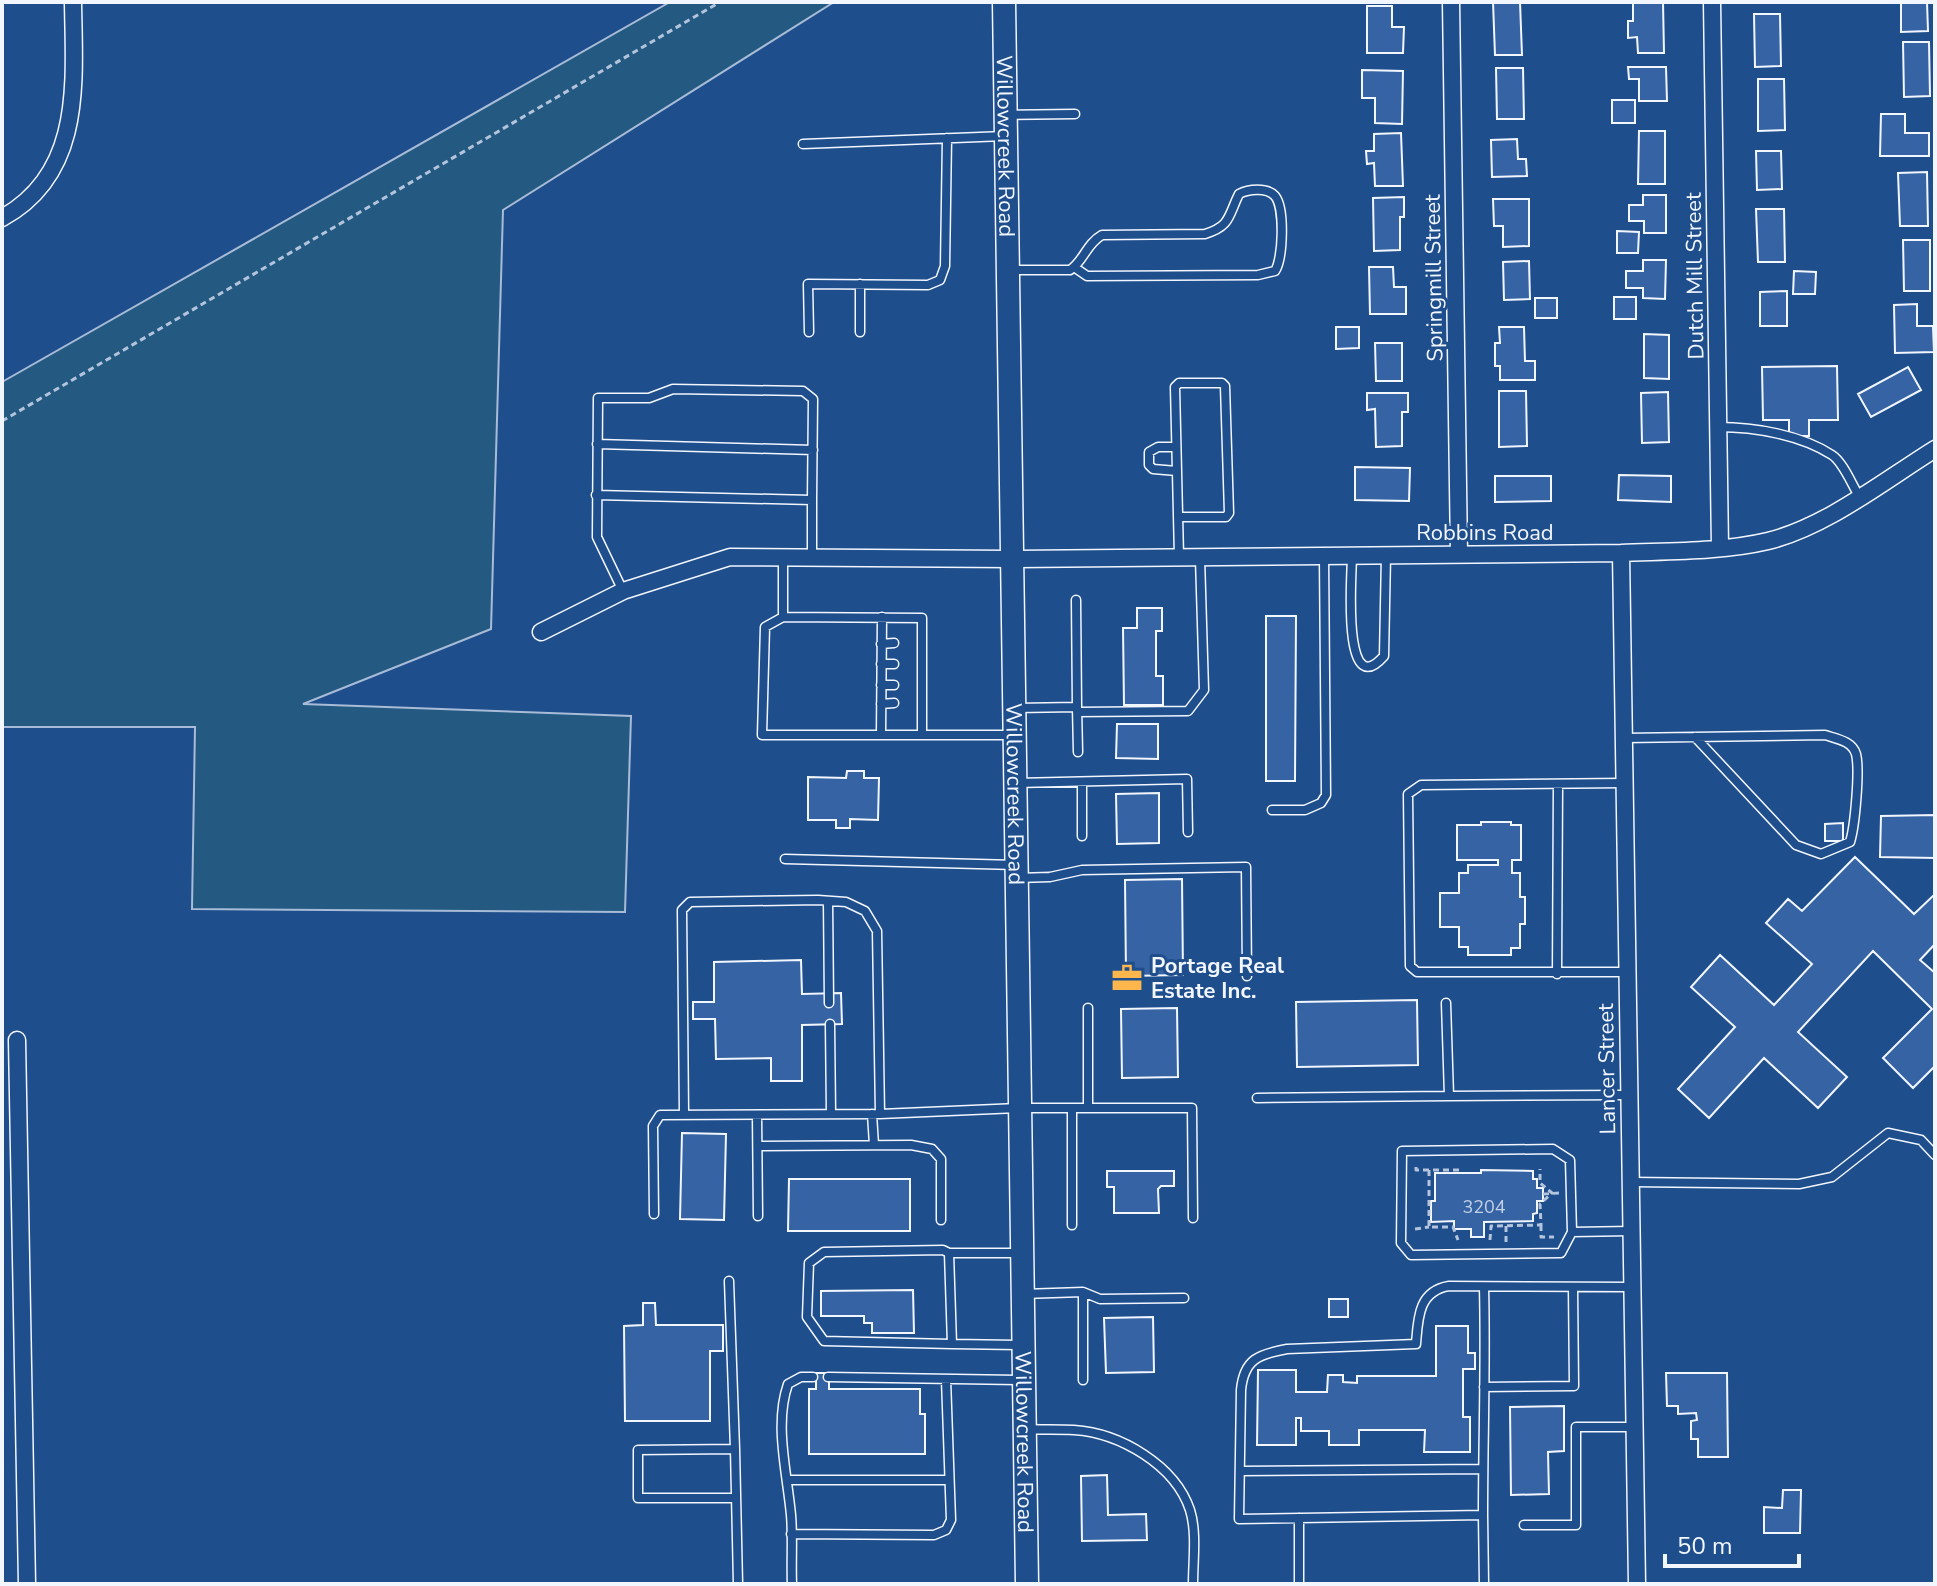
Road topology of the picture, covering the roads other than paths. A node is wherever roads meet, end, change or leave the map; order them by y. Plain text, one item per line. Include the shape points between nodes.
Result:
1 (73, 2) edge
2 (1004, 2) edge
3 (1451, 2) edge
4 (1712, 2) edge
5 (1075, 114) dead end
6 (1006, 125) junction
7 (947, 138) junction
8 (803, 144) dead end
9 (2, 218) edge
10 (1074, 267) junction
11 (1008, 270) junction
12 (860, 284) junction
13 (809, 332) dead end
14 (860, 332) dead end
15 (1718, 427) junction
16 (597, 444) junction
17 (1176, 447) junction
18 (1935, 449) edge
19 (813, 450) junction
20 (1177, 471) junction
21 (596, 495) junction
22 (1859, 496) junction
23 (812, 500) junction
24 (1178, 517) junction
25 (1720, 548) junction
26 (1621, 553) junction
27 (1459, 554) junction
28 (1352, 555) junction
29 (1386, 555) junction
30 (1324, 556) junction
31 (783, 557) junction
32 (812, 557) junction
33 (1179, 557) junction
34 (1200, 557) junction
35 (1011, 559) junction
36 (623, 591) junction
37 (1076, 600) dead end
38 (783, 617) junction
39 (882, 617) junction
40 (541, 632) dead end
41 (894, 643) dead end
42 (881, 644) junction
43 (881, 664) junction
44 (894, 664) dead end
45 (881, 685) junction
46 (894, 685) dead end
47 (894, 703) dead end
48 (881, 704) junction
49 (1013, 708) junction
50 (1077, 709) junction
51 (881, 735) junction
52 (922, 735) junction
53 (1013, 735) junction
54 (1695, 737) junction
55 (1624, 738) junction
56 (1078, 752) dead end
57 (1082, 782) junction
58 (1015, 783) junction
59 (1624, 783) junction
60 (1558, 784) junction
61 (1272, 810) dead end
62 (1188, 832) dead end
63 (1082, 836) dead end
64 (785, 859) dead end
65 (1016, 872) junction
66 (828, 901) junction
67 (1626, 972) junction
68 (1557, 974) junction
69 (1247, 976) dead end
70 (829, 1003) dead end
71 (1446, 1003) dead end
72 (1088, 1008) dead end
73 (830, 1024) dead end
74 (17, 1040) dead end
75 (1628, 1095) junction
76 (1449, 1096) junction
77 (1257, 1098) dead end
78 (1020, 1108) junction
79 (1072, 1108) junction
80 (1088, 1108) junction
81 (684, 1114) junction
82 (831, 1114) junction
83 (876, 1114) junction
84 (757, 1115) junction
85 (874, 1145) junction
86 (758, 1146) junction
87 (1935, 1155) edge
88 (1630, 1182) junction
89 (654, 1214) dead end
90 (758, 1216) dead end
91 (1193, 1218) dead end
92 (941, 1220) dead end
93 (1072, 1225) dead end
94 (1631, 1231) junction
95 (1572, 1232) junction
96 (949, 1253) junction
97 (1022, 1253) junction
98 (729, 1281) dead end
99 (1484, 1287) junction
100 (1573, 1287) junction
101 (1632, 1287) junction
102 (1083, 1292) junction
103 (1022, 1294) junction
104 (1184, 1298) dead end
105 (952, 1344) junction
106 (1023, 1345) junction
107 (813, 1377) dead end
108 (828, 1377) dead end
109 (946, 1379) junction
110 (1024, 1380) junction
111 (1083, 1380) dead end
112 (1484, 1387) junction
113 (1634, 1427) junction
114 (1024, 1429) junction
115 (735, 1449) junction
116 (1483, 1469) junction
117 (1240, 1471) junction
118 (787, 1480) junction
119 (949, 1480) junction
120 (736, 1498) junction
121 (1483, 1515) junction
122 (1299, 1518) junction
123 (1524, 1525) dead end
124 (791, 1534) junction
125 (27, 1584) edge
126 (738, 1584) edge
127 (792, 1584) edge
128 (1027, 1584) edge
129 (1193, 1584) edge
130 (1299, 1584) edge
131 (1484, 1584) edge
132 (1637, 1584) edge

1 - 9 street via 74,90 68,131 57,164 37,190
2 - 6 main road, Willowcreek Road
3 - 27 street, Springmill Street
4 - 15 street, Dutch Mill Street
5 - 6 lane
6 - 7 lane
6 - 11 main road, Willowcreek Road
7 - 8 lane
7 - 12 lane via 945,266 940,280 928,285
10 - 10 lane via 1102,235 1205,234 1220,229 1239,194 1247,190 1267,191 1279,205 1281,263 1275,271 1117,278 1087,276
10 - 11 lane
11 - 35 main road, Willowcreek Road
12 - 13 lane via 808,284
12 - 14 lane
15 - 22 lane via 1772,431 1835,456
15 - 25 street, Dutch Mill Street
16 - 19 lane
16 - 19 lane via 598,398 649,398 673,389 803,391 813,399
16 - 21 lane
17 - 20 lane
17 - 20 lane via 1149,452 1149,465
17 - 24 lane via 1177,385 1224,385 1229,513
18 - 22 street, Robbins Road
19 - 23 lane
20 - 24 lane
21 - 23 lane
21 - 36 lane via 597,537
22 - 25 street, Robbins Road via 1822,520 1771,540
23 - 32 lane
24 - 33 lane
25 - 26 street, Robbins Road
26 - 27 street, Robbins Road
26 - 55 street, Lancer Street
27 - 29 street, Robbins Road
28 - 29 street, Robbins Road
28 - 29 lane via 1351,639 1355,658 1369,666 1384,656
28 - 30 street, Robbins Road
30 - 34 street, Robbins Road
30 - 61 lane via 1326,795 1305,810
31 - 32 street, Robbins Road
31 - 36 street, Robbins Road via 730,557
31 - 38 lane
32 - 35 street, Robbins Road
33 - 34 street, Robbins Road
33 - 35 street, Robbins Road
34 - 50 lane via 1204,690 1188,711
35 - 49 main road, Willowcreek Road
36 - 40 street, Robbins Road
37 - 50 lane
38 - 39 lane
38 - 51 lane via 765,627 762,735
39 - 42 lane
39 - 52 lane via 922,618
41 - 42 lane
42 - 43 lane
43 - 44 lane
43 - 45 lane
45 - 46 lane
45 - 48 lane
47 - 48 lane
48 - 51 lane
49 - 50 lane
49 - 53 main road, Willowcreek Road
50 - 56 lane
51 - 52 lane
52 - 53 lane
53 - 58 main road, Willowcreek Road
54 - 54 lane via 1825,735 1846,742 1856,754 1856,822 1850,842 1821,854 1796,845
54 - 55 lane
55 - 59 street, Lancer Street
57 - 58 lane
57 - 62 lane via 1187,779
57 - 63 lane
58 - 65 main road, Willowcreek Road
59 - 60 lane
59 - 67 street, Lancer Street
60 - 68 lane
60 - 68 lane via 1421,785 1408,794 1410,966 1417,972
64 - 65 lane
65 - 69 lane via 1050,877 1082,870 1246,867
65 - 78 main road, Willowcreek Road
66 - 70 lane
66 - 81 lane via 690,902 682,910
66 - 83 lane via 865,911 877,931
67 - 68 lane
67 - 75 street, Lancer Street
71 - 76 lane
72 - 80 lane
73 - 82 lane
74 - 125 street
75 - 76 lane
75 - 88 street, Lancer Street
76 - 77 lane
78 - 79 lane
78 - 83 lane
78 - 97 main road, Willowcreek Road
79 - 80 lane
79 - 93 lane
80 - 91 lane via 1192,1108
81 - 84 lane
81 - 89 lane via 660,1115 653,1126
82 - 83 lane
82 - 84 lane
83 - 85 lane
84 - 86 lane
85 - 86 lane
85 - 92 lane via 932,1149 941,1159
86 - 90 lane
87 - 88 lane via 1921,1140 1888,1133 1832,1177 1799,1184
88 - 94 street, Lancer Street
94 - 95 lane
94 - 101 street, Lancer Street
95 - 95 lane via 1570,1160 1553,1149 1402,1151 1401,1243 1411,1255 1561,1253
96 - 97 lane
96 - 105 lane
96 - 105 lane via 824,1252 809,1263 807,1317 824,1341
97 - 103 main road, Willowcreek Road
98 - 115 lane
99 - 100 lane
99 - 112 lane
99 - 117 lane via 1449,1286 1431,1293 1418,1312 1416,1344 1287,1349 1254,1359 1242,1376
100 - 101 lane
100 - 112 lane via 1574,1386
101 - 113 street, Lancer Street
102 - 103 lane
102 - 104 lane via 1100,1299
102 - 111 lane
103 - 106 main road, Willowcreek Road
105 - 106 lane
106 - 110 main road, Willowcreek Road
107 - 118 lane via 788,1384 782,1401
108 - 109 lane
109 - 110 lane
109 - 119 lane
110 - 114 main road, Willowcreek Road
112 - 116 lane
113 - 123 lane via 1576,1427 1576,1525
113 - 132 street, Lancer Street
114 - 128 main road, Willowcreek Road
114 - 129 lane via 1077,1430 1148,1455 1173,1481 1190,1510
115 - 120 lane
115 - 120 lane via 638,1450 638,1498
116 - 117 lane
116 - 121 lane
117 - 122 lane via 1239,1519
118 - 119 lane
118 - 124 lane
119 - 124 lane via 951,1520 946,1530 934,1535
120 - 126 lane
121 - 122 lane
121 - 131 lane
122 - 130 lane
124 - 127 lane

